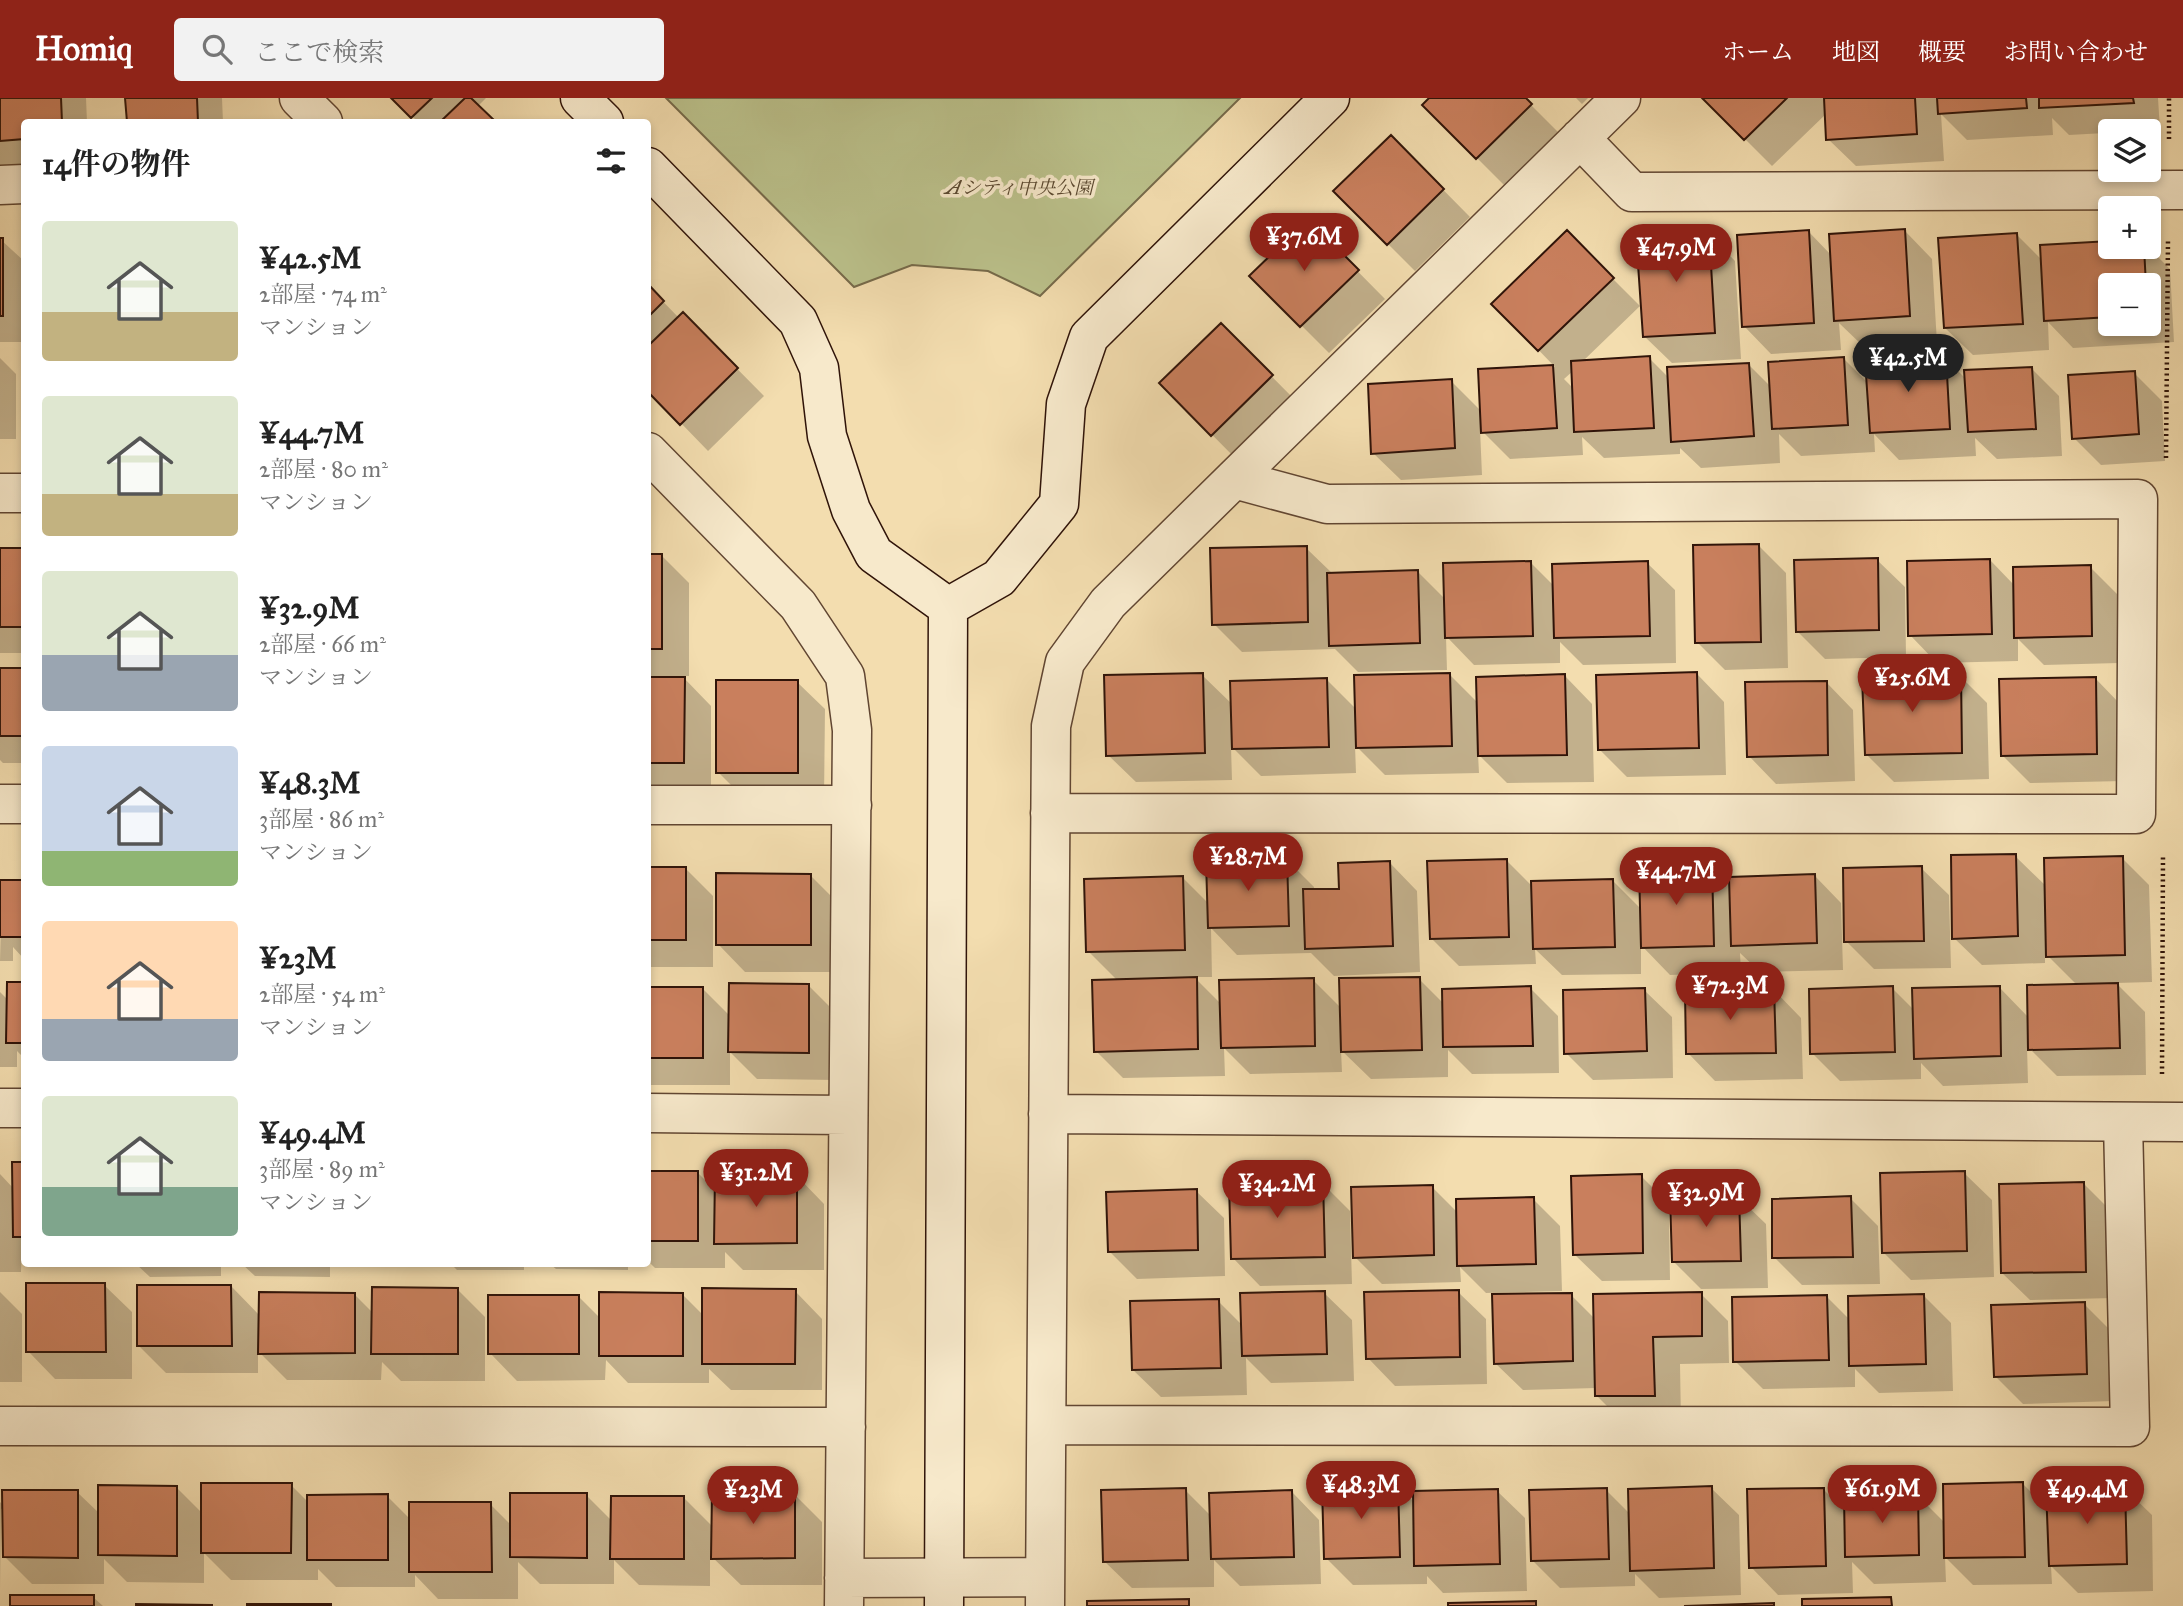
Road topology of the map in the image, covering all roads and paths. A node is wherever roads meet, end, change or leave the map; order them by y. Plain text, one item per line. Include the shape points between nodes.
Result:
1 (299, 98) edge
2 (580, 98) edge
3 (1330, 98) edge
4 (1621, 98) edge
5 (320, 119) edge
6 (601, 119) edge
7 (1580, 138) junction
8 (651, 170) edge
9 (21, 184) edge
10 (0, 185) edge
11 (2183, 190) edge
12 (651, 457) edge
13 (1234, 479) junction
14 (21, 492) edge
15 (0, 493) edge
16 (948, 607) junction
17 (0, 804) edge
18 (21, 804) edge
19 (651, 805) edge
20 (852, 805) junction
21 (1050, 813) junction
22 (0, 1108) edge
23 (21, 1108) edge
24 (651, 1113) edge
25 (1048, 1114) junction
26 (848, 1115) junction
27 (2123, 1122) junction
28 (2183, 1122) edge
29 (1047, 1425) junction
30 (0, 1426) edge
31 (846, 1427) junction
32 (844, 1592) edge
33 (1045, 1592) edge
34 (944, 1593) edge

1 - 5 street
2 - 6 street
3 - 16 street via 1088,337 1066,404 1059,505 999,578
4 - 7 street
7 - 11 street via 1632,192
7 - 13 street
8 - 16 street via 798,321 819,368 827,436 851,510 874,554
9 - 10 street
12 - 20 street via 799,605 845,676 852,730
13 - 21 street via 1108,603 1065,662 1051,726
13 - 21 street via 1328,504 2138,499 2136,814
14 - 15 street
16 - 34 street
17 - 18 street
19 - 20 street
20 - 26 street
21 - 25 street
22 - 23 street
24 - 26 street
25 - 27 street
25 - 29 street
26 - 31 street
27 - 28 street
27 - 29 street via 2130,1427
29 - 33 street
30 - 31 street
31 - 32 street
32 - 34 street
33 - 34 street

